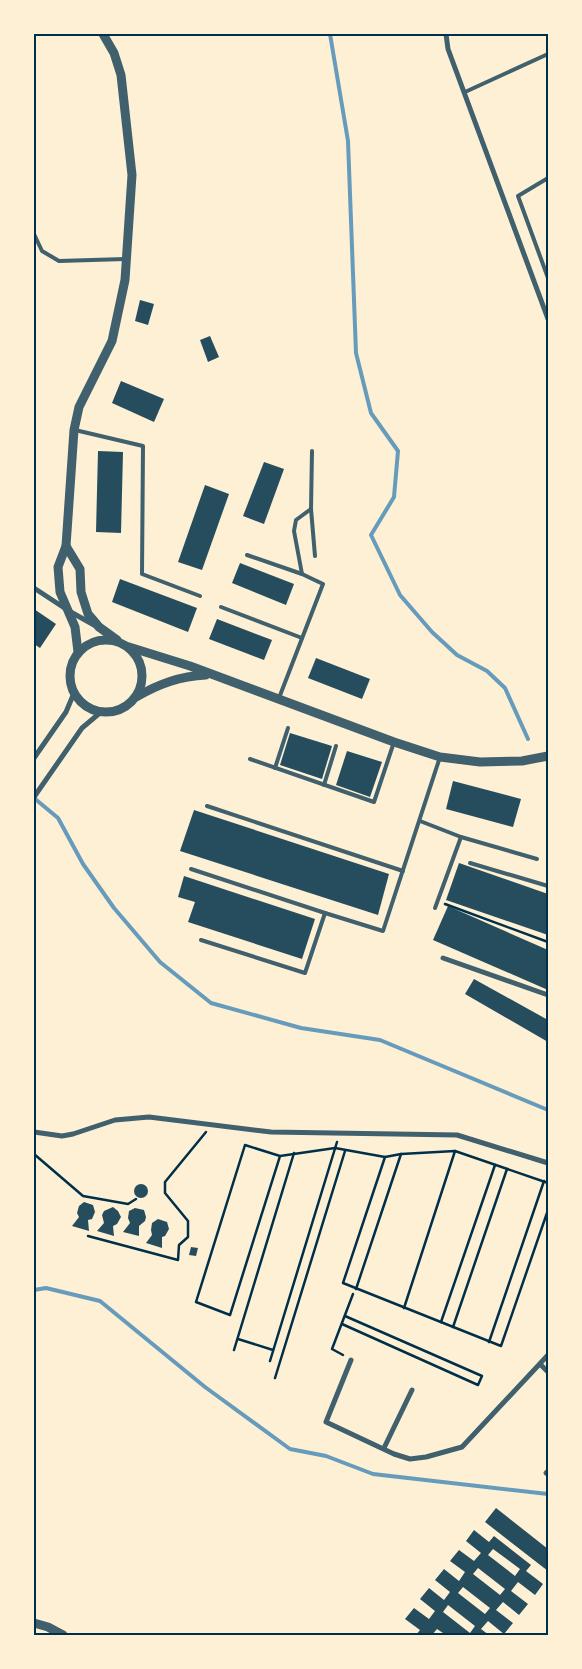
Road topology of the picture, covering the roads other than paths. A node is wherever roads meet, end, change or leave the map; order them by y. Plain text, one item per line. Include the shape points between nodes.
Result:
1 (103, 34) edge
2 (446, 34) edge
3 (548, 54) edge
4 (465, 92) junction
5 (548, 178) edge
6 (34, 234) edge
7 (127, 259) junction
8 (548, 278) edge
9 (548, 319) edge
10 (74, 430) junction
11 (312, 451) dead end
12 (311, 509) junction
13 (66, 546) junction
14 (247, 555) dead end
15 (315, 556) dead end
16 (302, 574) junction
17 (34, 588) edge
18 (200, 596) dead end
19 (221, 607) dead end
20 (69, 611) junction
21 (99, 627) junction
22 (302, 638) junction
23 (119, 642) junction
24 (129, 647) junction
25 (78, 652) junction
26 (212, 675) junction
27 (74, 692) junction
28 (136, 697) junction
29 (279, 700) junction
30 (101, 712) junction
31 (288, 728) dead end
32 (394, 742) junction
33 (336, 746) dead end
34 (548, 756) edge
35 (440, 757) junction
36 (34, 758) edge
37 (250, 759) dead end
38 (275, 768) junction
39 (324, 785) junction
40 (34, 797) edge
41 (207, 806) dead end
42 (420, 821) junction
43 (460, 837) junction
44 (537, 859) dead end
45 (470, 863) dead end
46 (191, 869) dead end
47 (403, 871) junction
48 (548, 886) edge
49 (435, 908) dead end
50 (325, 913) junction
51 (202, 940) dead end
52 (443, 958) dead end
53 (548, 995) edge
54 (34, 1132) edge
55 (548, 1162) edge
56 (548, 1355) edge
57 (351, 1360) road end
58 (540, 1364) junction
59 (548, 1372) edge
60 (412, 1390) dead end
61 (384, 1448) junction
62 (34, 1623) edge
63 (63, 1635) edge

1 - 7 street via 121,75 132,175
2 - 4 street via 448,49
3 - 4 lane
4 - 9 street
5 - 8 lane via 518,196
6 - 7 lane via 42,251 59,261
7 - 10 street via 112,342 79,407
10 - 13 street
10 - 18 lane via 143,446 142,574
11 - 12 lane
12 - 15 lane
12 - 16 lane via 296,520 294,531
13 - 20 street via 58,567 60,592
13 - 21 street via 80,569 81,592 88,614
14 - 16 lane
16 - 22 lane via 323,584
17 - 20 street
19 - 22 lane
20 - 21 street
20 - 25 street
21 - 23 street
22 - 29 lane
23 - 24 street
23 - 25 street via 97,640
24 - 26 street
24 - 28 street via 141,665 141,687
25 - 27 street via 70,671
26 - 28 street via 172,680
26 - 29 street
27 - 30 street via 81,702
27 - 36 street via 66,712
28 - 30 street via 120,709
29 - 32 street
30 - 40 street via 82,728
31 - 38 lane
32 - 35 street
32 - 39 lane via 374,802
33 - 39 lane
34 - 35 street via 522,761 480,762
35 - 42 lane
37 - 38 lane
38 - 39 lane
41 - 47 lane
42 - 43 lane
42 - 47 lane
43 - 44 lane
43 - 49 lane
45 - 48 lane
46 - 50 lane
47 - 50 lane via 383,931
50 - 51 lane via 305,972
52 - 53 street
54 - 55 street via 62,1136 115,1120 149,1117 271,1132 458,1135
56 - 58 street
57 - 61 street via 326,1422
58 - 59 street
58 - 61 street via 462,1447 410,1459
60 - 61 street
62 - 63 street

